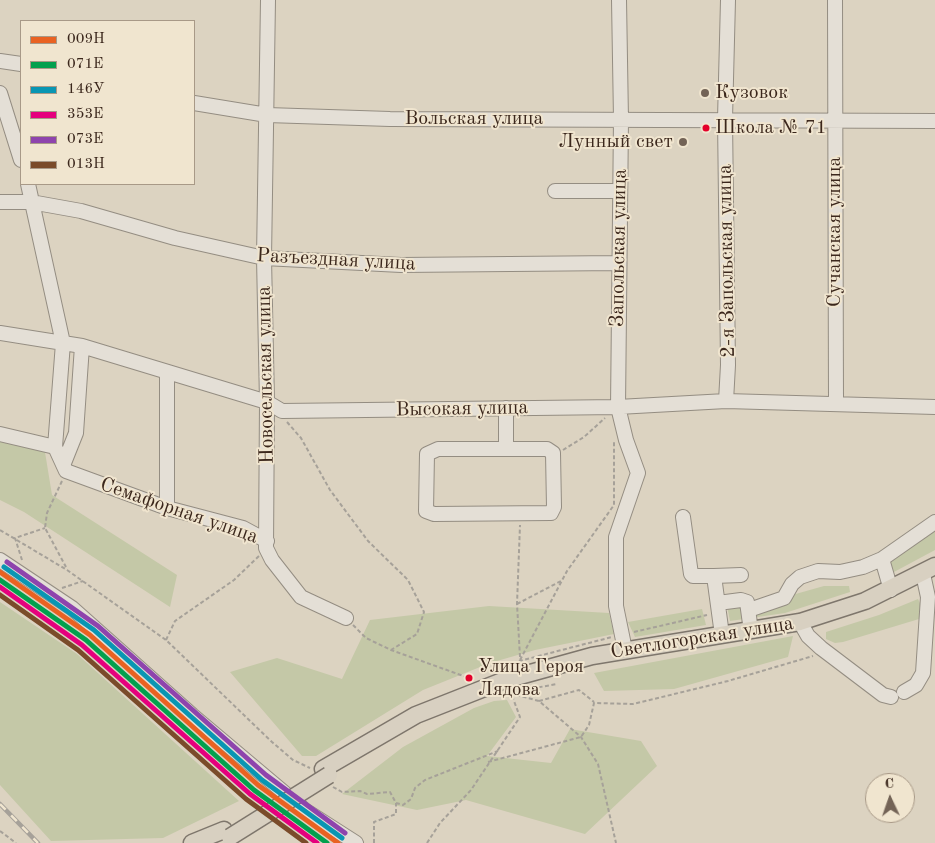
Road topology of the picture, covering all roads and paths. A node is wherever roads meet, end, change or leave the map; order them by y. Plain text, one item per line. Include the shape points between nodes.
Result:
1 (268, 0) edge
2 (619, 0) edge
3 (728, 0) edge
4 (835, 0) edge
5 (0, 61) edge
6 (20, 64) edge
7 (0, 93) edge
8 (195, 103) edge
9 (267, 115) junction
10 (621, 119) junction
11 (725, 119) junction
12 (935, 121) edge
13 (835, 122) junction
14 (20, 157) edge
15 (28, 185) edge
16 (555, 191) dead end
17 (620, 191) junction
18 (0, 202) edge
19 (31, 202) junction
20 (264, 258) junction
21 (619, 262) junction
22 (0, 333) edge
23 (63, 343) junction
24 (82, 348) junction
25 (61, 370) junction
26 (167, 372) junction
27 (726, 401) junction
28 (267, 402) junction
29 (836, 404) junction
30 (618, 407) junction
31 (935, 407) edge
32 (506, 408) junction
33 (282, 411) junction
34 (0, 434) edge
35 (614, 435) dead end
36 (55, 447) junction
37 (506, 449) junction
38 (554, 456) junction
39 (65, 467) junction
40 (167, 508) junction
41 (521, 514) junction
42 (683, 517) dead end
43 (935, 522) edge
44 (45, 528) junction
45 (0, 530) edge
46 (15, 538) junction
47 (267, 544) junction
48 (882, 559) junction
49 (0, 560) edge
50 (67, 570) junction
51 (929, 570) edge
52 (714, 576) junction
53 (741, 576) dead end
54 (29, 579) junction
55 (83, 581) junction
56 (561, 581) junction
57 (891, 590) junction
58 (49, 592) junction
59 (718, 603) junction
60 (517, 604) junction
61 (749, 610) junction
62 (346, 618) joint
63 (800, 622) junction
64 (751, 631) junction
65 (722, 635) junction
66 (166, 640) junction
67 (391, 650) junction
68 (625, 650) junction
69 (827, 652) junction
70 (520, 660) junction
71 (500, 666) dead end
72 (469, 678) dead end
73 (557, 684) dead end
74 (510, 692) junction
75 (904, 692) dead end
76 (891, 697) dead end
77 (539, 701) junction
78 (594, 703) junction
79 (581, 737) junction
80 (498, 751) junction
81 (293, 760) dead end
82 (488, 762) junction
83 (328, 777) junction
84 (396, 803) junction
85 (0, 830) edge
86 (224, 838) edge
87 (16, 843) edge
88 (192, 843) edge
89 (203, 843) edge
90 (356, 843) edge
91 (374, 843) edge
92 (427, 843) edge
93 (616, 843) edge

1 - 9 street, Новосельская улица
2 - 10 street, Запольская улица
3 - 11 street, 2-я Запольская улица
4 - 13 street, Сучанская улица
5 - 6 street
7 - 14 street
8 - 9 street, Вольская улица
9 - 10 street, Вольская улица via 390,119
9 - 20 street, Новосельская улица
10 - 11 street, Вольская улица
10 - 17 street, Запольская улица
11 - 13 street, Вольская улица
11 - 27 street, 2-я Запольская улица
12 - 13 street, Вольская улица
13 - 29 street, Сучанская улица
15 - 19 street
16 - 17 street
17 - 21 street, Запольская улица
18 - 19 street, Разъездная улица
19 - 20 street, Разъездная улица via 81,210 176,238
19 - 23 street
20 - 21 street, Разъездная улица via 401,265
20 - 28 street, Новосельская улица
21 - 30 street, Запольская улица
22 - 23 street
23 - 24 street
23 - 25 street
24 - 25 street
24 - 26 street
24 - 39 street via 76,433
25 - 36 street
26 - 28 street
26 - 40 street
27 - 29 street, Высокая улица
27 - 30 street, Высокая улица
28 - 33 street
28 - 47 street, Новосельская улица
29 - 31 street, Высокая улица
30 - 32 street, Высокая улица
30 - 38 path via 584,437
30 - 68 street, Запольская улица via 638,473 616,537 616,606
32 - 33 street, Высокая улица
32 - 37 street
33 - 67 path via 283,418 301,438 330,490 368,541 408,580 424,612 417,634
34 - 36 street
35 - 56 path via 614,505
36 - 39 street
37 - 38 street via 547,449
37 - 41 street via 438,449 427,454 426,510 434,514
38 - 41 street via 553,511
39 - 40 street, Семафорная улица
39 - 44 path via 47,513
40 - 47 street, Семафорная улица via 243,528
41 - 60 path
42 - 52 street via 690,574
43 - 48 street
44 - 46 path
44 - 50 path
45 - 46 path
46 - 50 path
46 - 54 path
47 - 62 street, Семафорная улица via 272,560 301,597
47 - 66 path via 234,580 175,621
48 - 57 street
48 - 61 street via 863,567 840,572 818,571 800,577 784,598
49 - 54 street
50 - 55 path
51 - 57 main road, Светлогорская улица
51 - 75 street via 923,673 916,685
52 - 53 street
52 - 59 street
54 - 58 street
55 - 58 path
55 - 66 path
56 - 60 path
56 - 70 path
57 - 63 main road, Светлогорская улица via 834,613
58 - 90 street via 116,645 192,715 306,811
59 - 61 street via 744,600
59 - 65 street
60 - 70 path
61 - 64 street
62 - 67 path via 366,638
63 - 64 main road, Светлогорская улица
63 - 69 street via 808,636
64 - 65 main road, Светлогорская улица
65 - 68 main road, Светлогорская улица
66 - 81 path
67 - 72 path
68 - 83 main road, Светлогорская улица via 532,671 464,696 392,728
69 - 76 street via 883,695
69 - 78 path via 634,704
70 - 71 path
73 - 74 path
74 - 77 path
74 - 80 path via 520,716
77 - 78 path via 579,690
77 - 79 path
78 - 79 path via 589,725
79 - 82 path
79 - 93 path via 598,764
80 - 82 path
80 - 84 path via 425,780 415,788 411,799 403,804
82 - 92 path via 471,790 440,823
83 - 84 path via 342,792 390,792
83 - 86 main road, Светлогорская улица
84 - 91 path via 396,814 374,822
85 - 87 path
86 - 88 main road
86 - 89 main road

